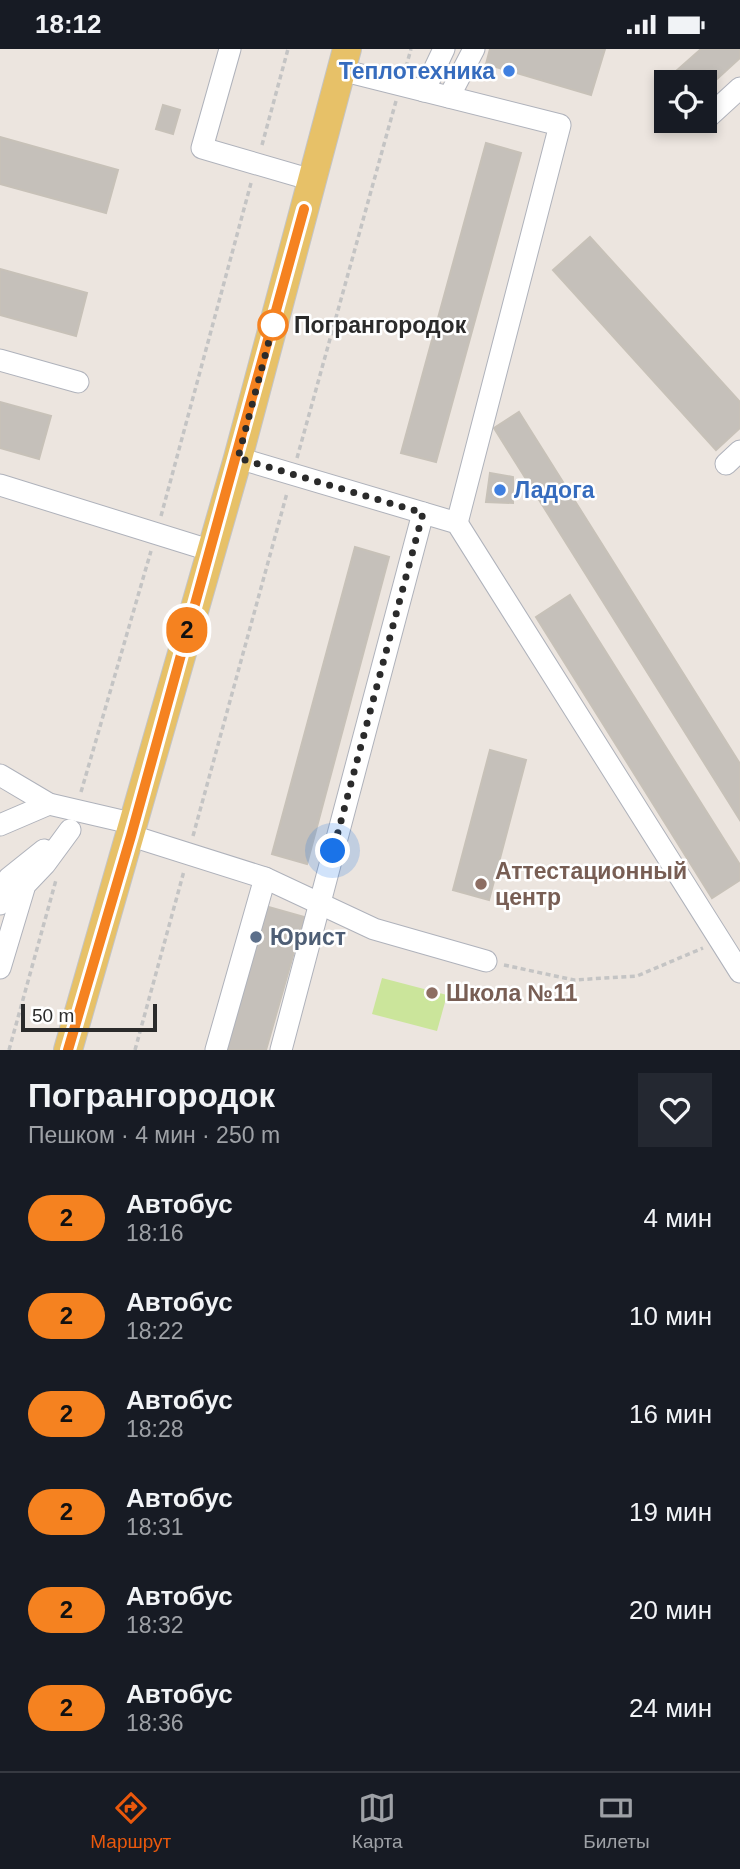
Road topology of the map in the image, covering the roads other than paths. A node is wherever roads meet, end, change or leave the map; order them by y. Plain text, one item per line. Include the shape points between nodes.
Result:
1 (230, 49) edge
2 (444, 49) edge
3 (474, 49) edge
4 (344, 59) edge
5 (740, 87) edge
6 (424, 91) junction
7 (449, 97) junction
8 (717, 109) edge
9 (312, 180) junction
10 (0, 360) edge
11 (78, 382) dead end
12 (238, 458) junction
13 (0, 485) edge
14 (423, 513) junction
15 (457, 523) junction
16 (209, 550) junction
17 (0, 775) edge
18 (49, 804) junction
19 (98, 816) junction
20 (0, 825) edge
21 (70, 830) junction
22 (133, 830) junction
23 (265, 878) junction
24 (320, 903) junction
25 (0, 905) edge
26 (486, 961) road end
27 (0, 968) edge
28 (740, 972) edge
29 (68, 1050) edge
30 (216, 1050) edge
31 (281, 1050) edge

1 - 9 street via 202,148
2 - 6 street
3 - 7 street
4 - 6 street
4 - 9 main road
5 - 8 street
6 - 7 street
7 - 15 street via 560,124
9 - 12 main road
10 - 11 street
12 - 14 street
12 - 16 main road
13 - 16 street
14 - 15 street
14 - 24 street
15 - 28 street
16 - 22 main road
17 - 18 street
18 - 19 street
18 - 20 street
19 - 21 street
19 - 22 street
21 - 25 street via 9,878
21 - 27 street via 24,885
22 - 23 street
22 - 29 main road
23 - 24 street
23 - 30 street
24 - 26 street via 374,929
24 - 31 street

